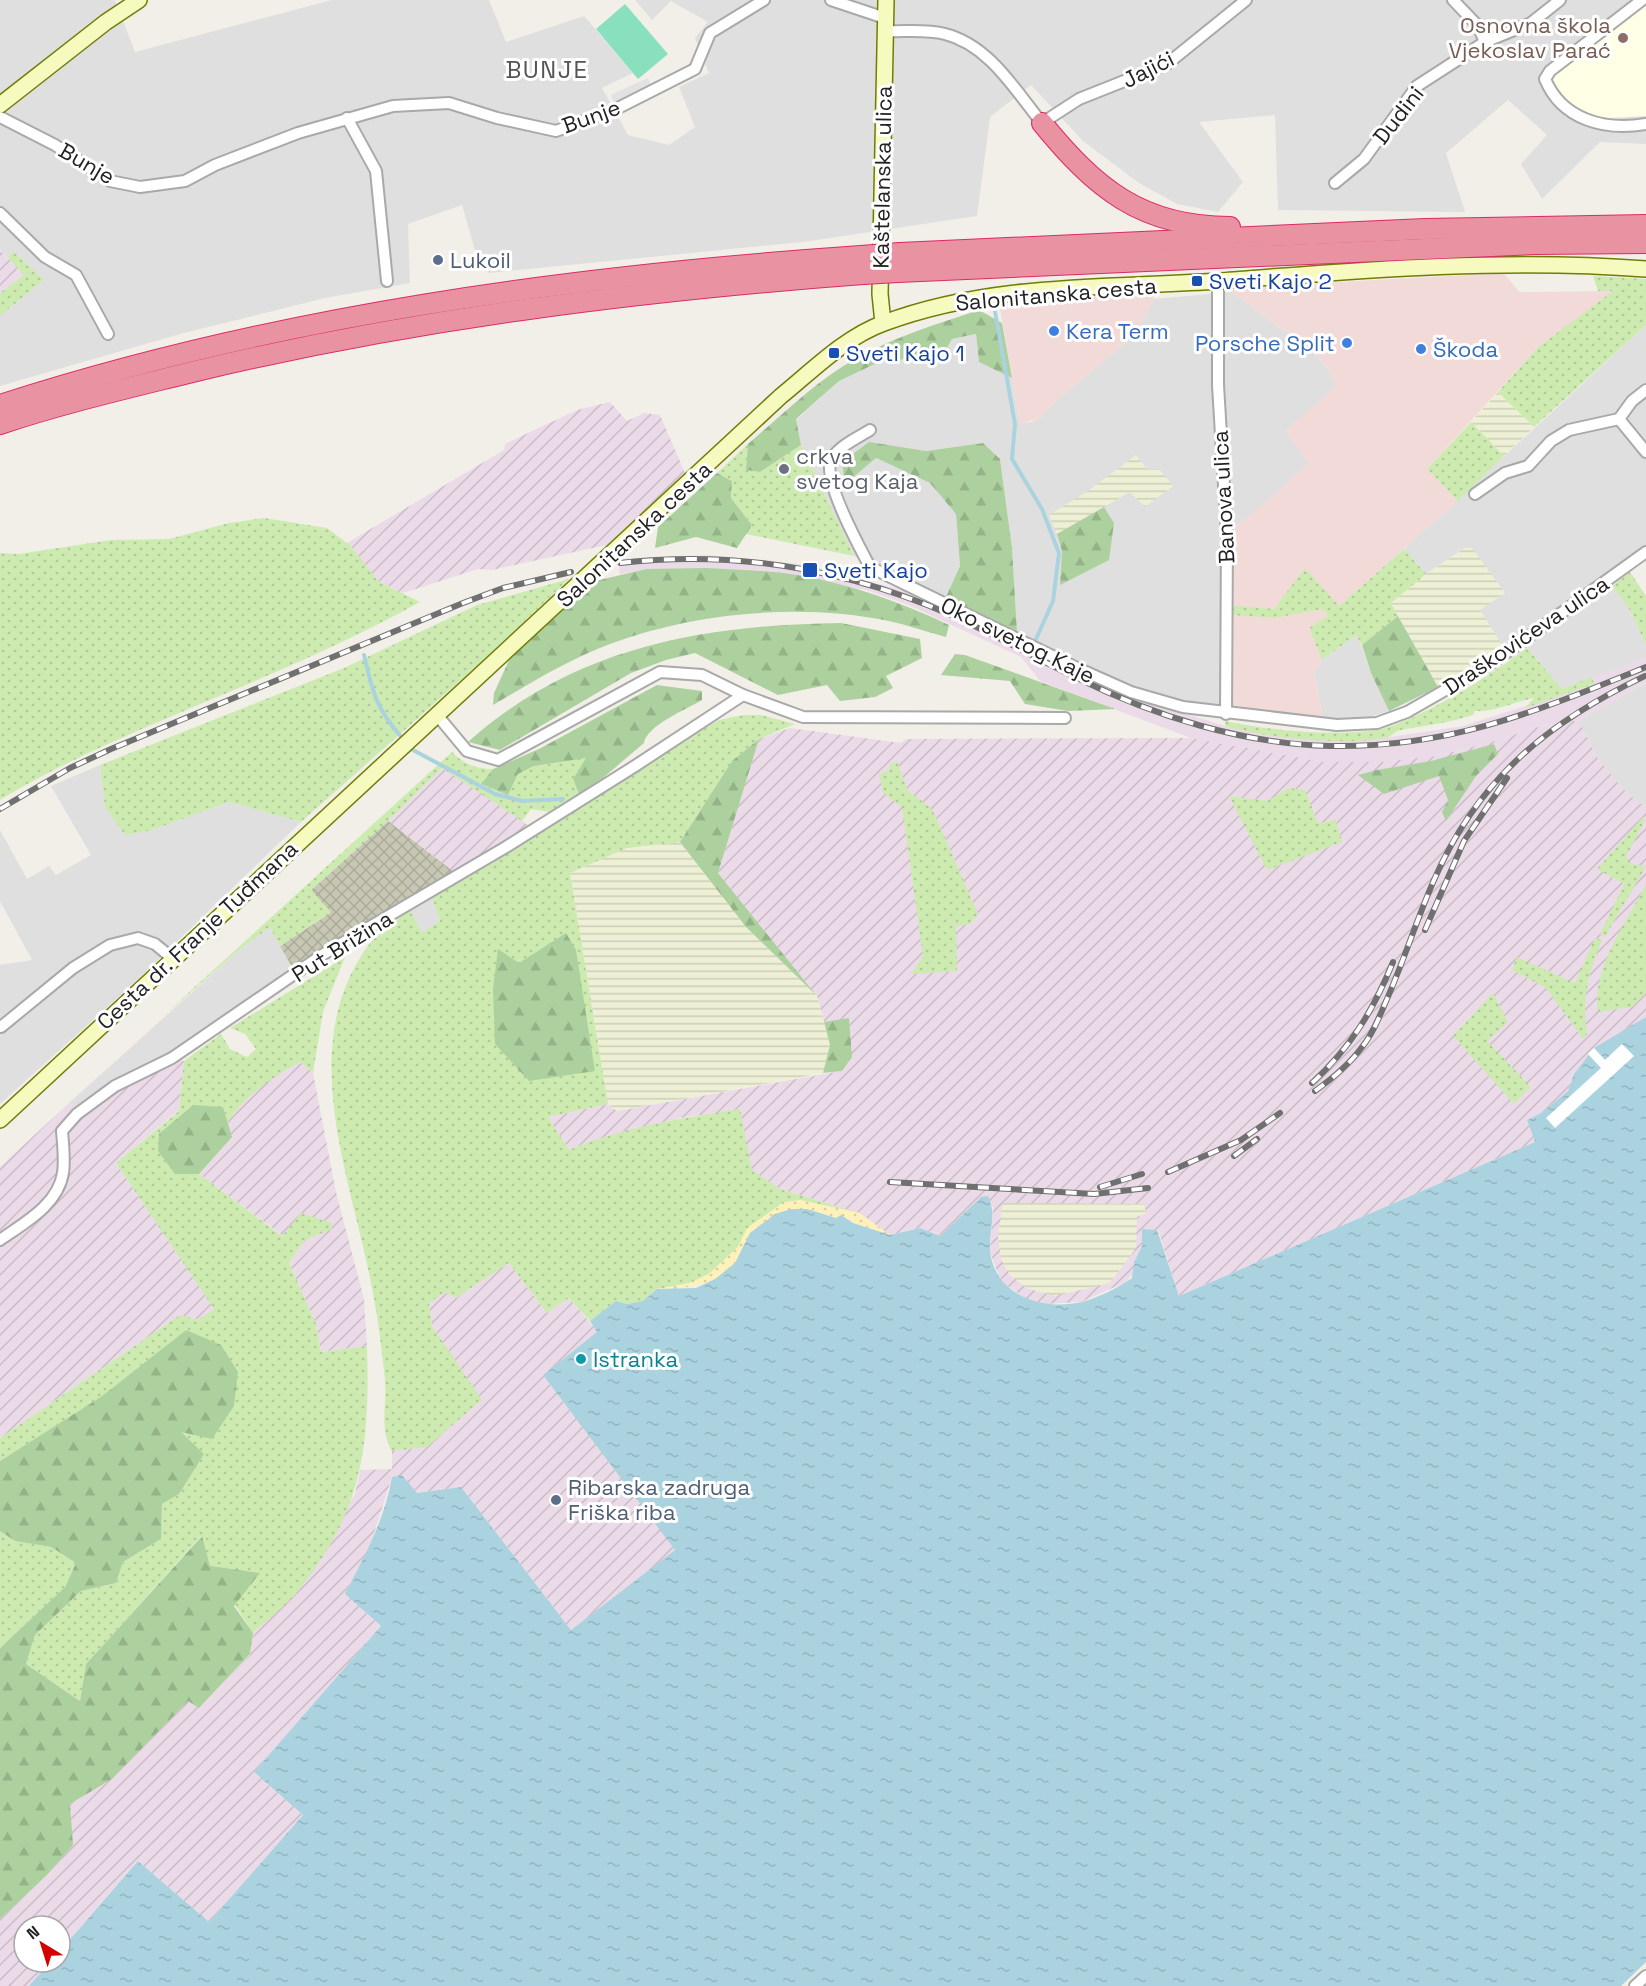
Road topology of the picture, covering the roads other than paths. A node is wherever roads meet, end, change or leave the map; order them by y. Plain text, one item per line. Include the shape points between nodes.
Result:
1 (139, 0) edge
2 (764, 0) edge
3 (831, 0) edge
4 (886, 0) edge
5 (1246, 0) edge
6 (1454, 0) edge
7 (1560, 0) edge
8 (1642, 0) edge
9 (885, 25) junction
10 (1485, 42) junction
11 (0, 105) edge
12 (0, 117) edge
13 (347, 118) junction
14 (1042, 123) junction
15 (1646, 124) edge
16 (1335, 183) dead end
17 (0, 213) edge
18 (1646, 225) edge
19 (1284, 236) junction
20 (1646, 243) edge
21 (899, 263) junction
22 (862, 265) junction
23 (1646, 269) edge
24 (387, 281) dead end
25 (1218, 281) junction
26 (883, 323) junction
27 (108, 334) dead end
28 (1646, 390) edge
29 (0, 405) edge
30 (1619, 419) junction
31 (0, 424) edge
32 (870, 430) dead end
33 (1646, 452) edge
34 (1475, 494) dead end
35 (1646, 552) edge
36 (743, 695) junction
37 (1226, 714) junction
38 (437, 715) junction
39 (1065, 718) dead end
40 (419, 732) joint
41 (172, 958) junction
42 (1, 1027) edge
43 (0, 1120) edge
44 (0, 1240) edge
45 (1646, 1976) edge
46 (1635, 1986) edge

1 - 11 main road
2 - 13 street, Bunje via 710,33 695,69 616,109 556,131 449,103 393,106
3 - 9 street
4 - 9 main road, Kaštelanska ulica
5 - 14 street, Jajići via 1167,64 1079,99
6 - 10 street via 1478,26
7 - 10 street, Dudini via 1531,23
8 - 15 street via 1550,70 1545,79 1572,113 1591,124
9 - 14 street via 944,34 968,43 996,66
9 - 26 main road, Kaštelanska ulica via 880,294
10 - 16 street, Dudini via 1417,86 1364,159
12 - 13 street, Bunje via 55,145 110,181 140,187 185,181 256,149
13 - 24 street via 376,171
14 - 19 highway via 1090,177 1108,192 1146,212 1214,227 1270,227
17 - 27 street via 45,257 76,275
18 - 19 highway via 1514,226
19 - 21 highway
20 - 21 highway
21 - 22 highway, bridge
22 - 29 highway via 618,277 382,312 157,360
22 - 31 highway via 391,329 195,372
23 - 25 main road, Salonitanska cesta via 1583,264 1489,266 1322,272
25 - 26 main road, Salonitanska cesta via 980,297
25 - 37 street, Banova ulica via 1218,395 1227,535
26 - 38 main road, Salonitanska cesta via 855,338 781,396
28 - 30 street
30 - 33 street
30 - 34 street via 1569,430 1551,441 1528,466 1505,473
32 - 37 street, Oko svetog Kaje via 831,460 829,475 870,567 1104,681 1183,707
35 - 37 street, Draškovićeva ulica via 1489,665 1407,712 1377,723 1337,725
36 - 38 street via 702,675 660,672 498,760 467,751
36 - 39 street via 803,717
36 - 44 street, Put Brižina via 585,797 322,955 172,1058 115,1086 77,1114 62,1131 63,1173 55,1197
38 - 40 main road, Salonitanska cesta
40 - 41 main road, Cesta dr. Franje Tuđmana
41 - 42 street via 155,944 138,938 110,945 35,996
41 - 43 main road, Cesta dr. Franje Tuđmana
45 - 46 street

